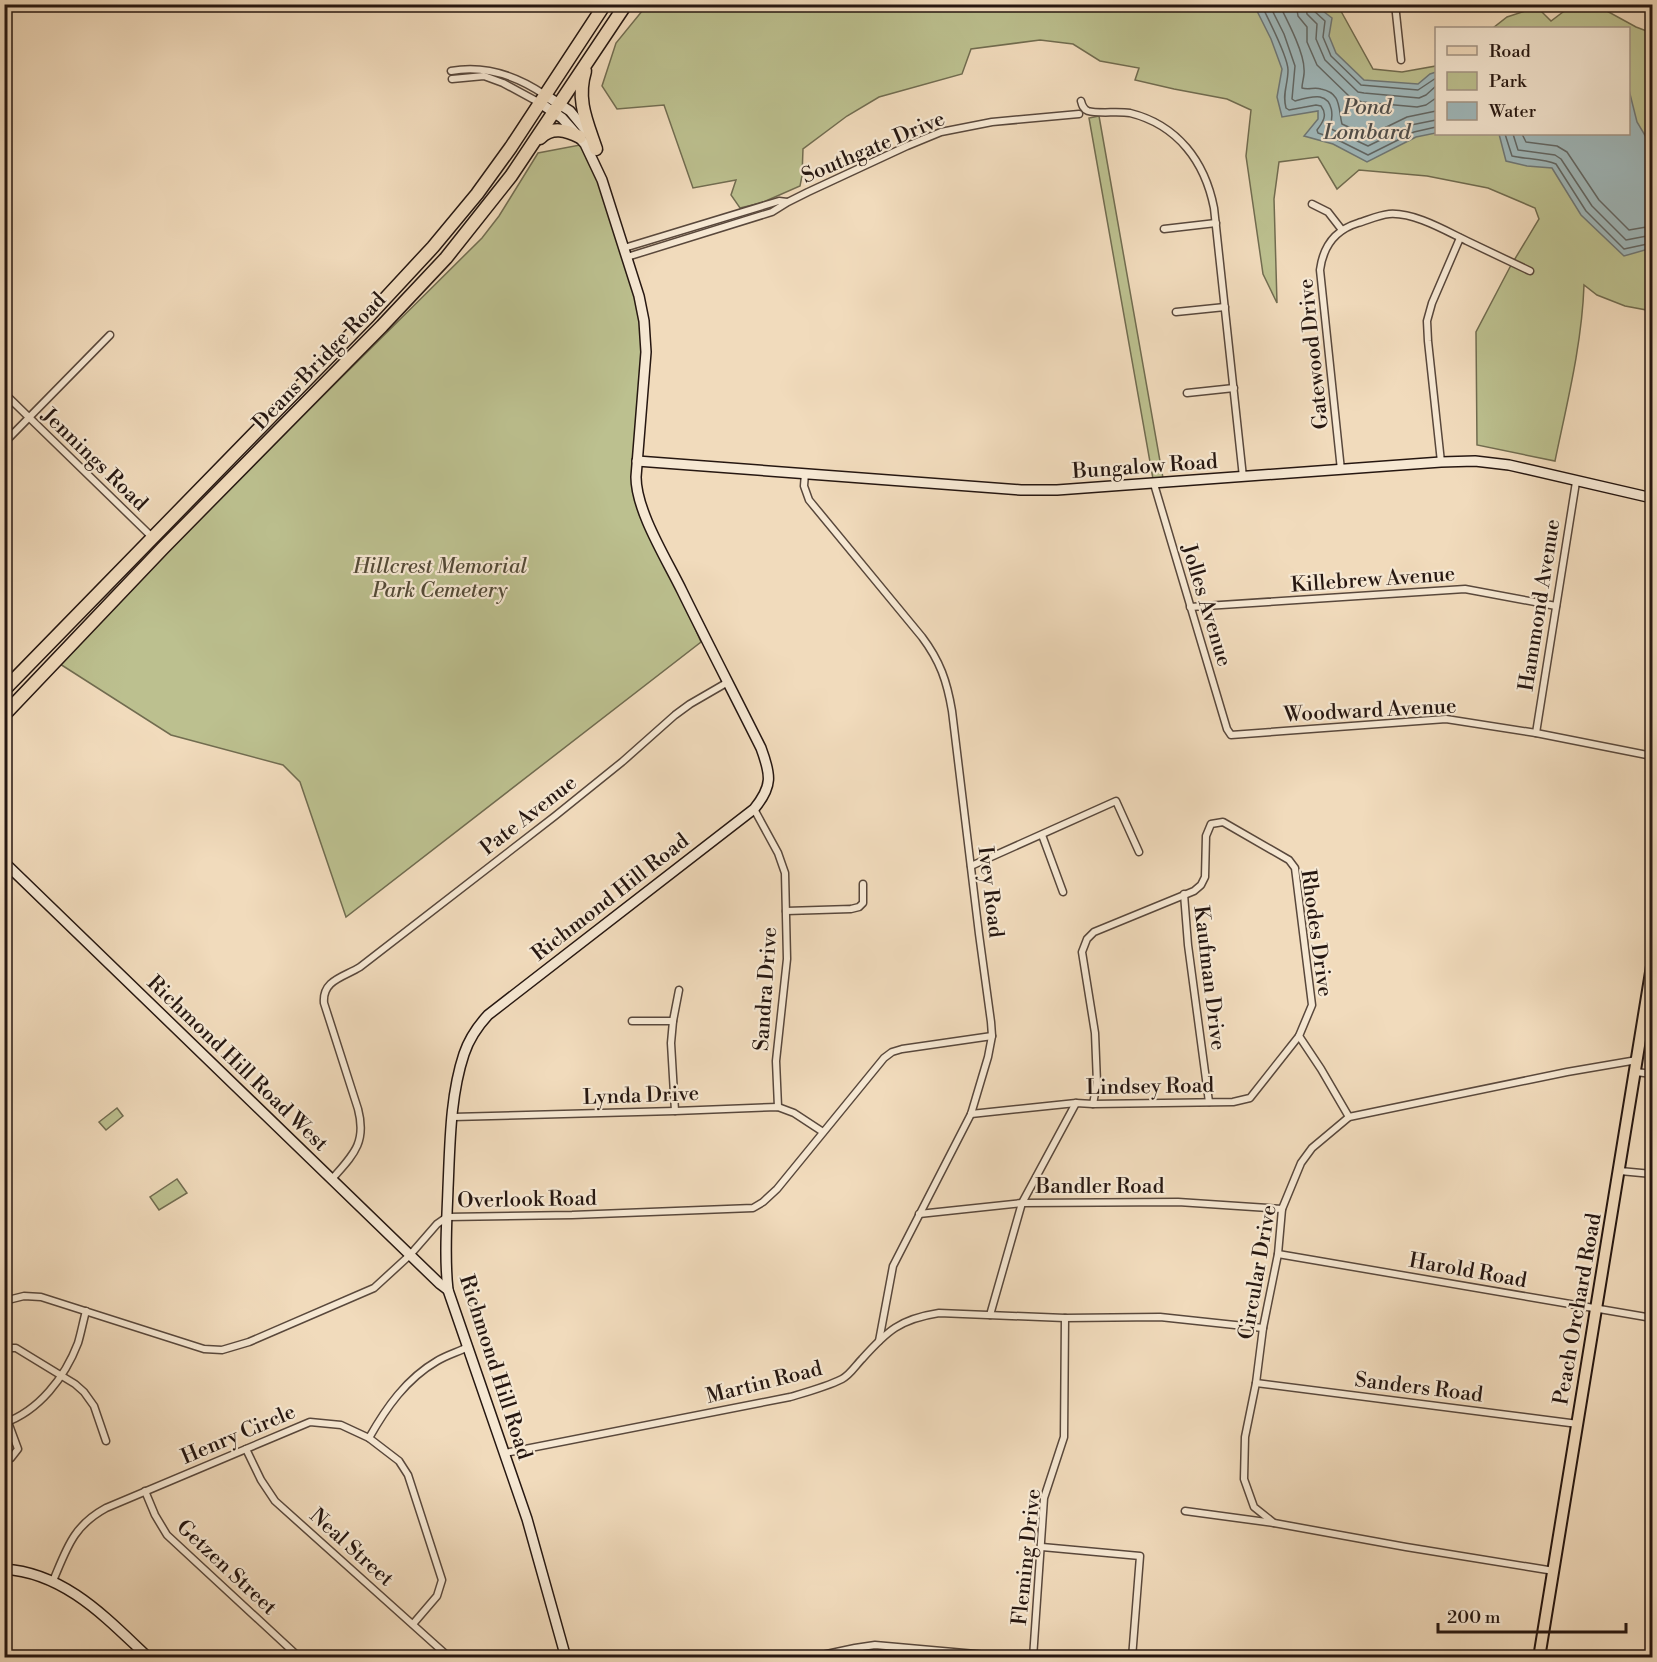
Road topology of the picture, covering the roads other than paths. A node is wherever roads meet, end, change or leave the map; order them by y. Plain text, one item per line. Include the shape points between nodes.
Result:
1 (605, 4) edge
2 (626, 4) edge
3 (1395, 4) edge
4 (590, 58) junction
5 (1401, 60) dead end
6 (450, 71) dead end
7 (452, 80) dead end
8 (543, 99) junction
9 (1081, 100) dead end
10 (557, 108) junction
11 (1079, 114) dead end
12 (580, 137) junction
13 (531, 148) junction
14 (596, 148) junction
15 (602, 180) junction
16 (1312, 204) dead end
17 (1216, 223) junction
18 (1164, 229) dead end
19 (1342, 230) junction
20 (1460, 238) junction
21 (626, 252) junction
22 (1530, 271) dead end
23 (1225, 307) junction
24 (1176, 312) dead end
25 (110, 335) dead end
26 (1234, 388) junction
27 (4, 393) edge
28 (1187, 393) dead end
29 (30, 418) junction
30 (4, 444) edge
31 (637, 461) junction
32 (1441, 462) junction
33 (1341, 470) junction
34 (805, 473) junction
35 (1243, 477) junction
36 (1576, 482) junction
37 (1154, 484) junction
38 (1653, 498) edge
39 (153, 538) junction
40 (163, 548) junction
41 (1556, 606) junction
42 (1190, 607) junction
43 (728, 682) junction
44 (4, 690) edge
45 (4, 715) edge
46 (1536, 733) junction
47 (1231, 735) joint
48 (1653, 756) edge
49 (754, 808) junction
50 (1042, 835) junction
51 (1139, 852) dead end
52 (4, 862) edge
53 (970, 866) junction
54 (863, 884) dead end
55 (1063, 892) dead end
56 (1184, 894) junction
57 (786, 910) junction
58 (1653, 966) edge
59 (679, 990) dead end
60 (632, 1021) dead end
61 (673, 1021) junction
62 (992, 1036) junction
63 (1299, 1036) junction
64 (1638, 1060) junction
65 (1636, 1072) junction
66 (1653, 1074) edge
67 (1209, 1102) junction
68 (1076, 1103) junction
69 (1093, 1104) junction
70 (778, 1107) junction
71 (675, 1111) junction
72 (971, 1114) junction
73 (453, 1117) junction
74 (1349, 1117) junction
75 (823, 1132) junction
76 (1620, 1172) junction
77 (1653, 1174) edge
78 (332, 1179) junction
79 (1022, 1203) junction
80 (1282, 1209) junction
81 (919, 1214) junction
82 (447, 1217) junction
83 (1278, 1254) junction
84 (410, 1255) junction
85 (448, 1290) junction
86 (4, 1301) edge
87 (1597, 1309) junction
88 (86, 1311) junction
89 (990, 1315) junction
90 (1065, 1318) junction
91 (1653, 1318) edge
92 (1263, 1328) junction
93 (879, 1341) junction
94 (468, 1347) junction
95 (4, 1348) edge
96 (60, 1375) junction
97 (1256, 1383) junction
98 (6, 1423) edge
99 (1578, 1424) junction
100 (369, 1438) junction
101 (106, 1441) dead end
102 (246, 1449) junction
103 (505, 1453) junction
104 (4, 1459) edge
105 (145, 1491) junction
106 (1185, 1511) dead end
107 (1274, 1523) junction
108 (1042, 1547) junction
109 (4, 1569) edge
110 (1554, 1571) junction
111 (53, 1581) junction
112 (413, 1624) junction
113 (149, 1658) edge
114 (300, 1658) edge
115 (450, 1658) edge
116 (566, 1658) edge
117 (808, 1658) edge
118 (1020, 1658) edge
119 (1033, 1658) edge
120 (1132, 1658) edge
121 (1539, 1658) edge

1 - 8 highway, Deans Bridge Road
2 - 4 highway, Deans Bridge Road
3 - 5 street
4 - 10 highway, Deans Bridge Road
4 - 14 highway via 581,96
6 - 8 street, Richmond Hill Road via 492,71 524,83
7 - 8 street, Richmond Hill Road via 484,76
8 - 10 street, Richmond Hill Road
8 - 39 highway, Deans Bridge Road via 477,195 433,247
9 - 17 street via 1089,111 1130,113 1178,138 1205,176
10 - 12 street, Richmond Hill Road
10 - 13 highway, Deans Bridge Road
10 - 14 street, Richmond Hill Road via 570,111
11 - 21 street, Southgate Drive via 992,122 942,132 788,202 779,201
12 - 13 highway via 566,131 551,131
12 - 15 street, Richmond Hill Road
13 - 40 highway, Deans Bridge Road via 483,213 423,283
14 - 15 street, Richmond Hill Road
15 - 21 street, Richmond Hill Road
16 - 19 street via 1328,212
17 - 18 street
17 - 23 street
19 - 20 street via 1395,214 1412,217
19 - 33 street, Gatewood Drive via 1330,241 1320,270
20 - 22 street
20 - 32 street via 1427,321
21 - 31 street, Richmond Hill Road via 645,336
23 - 24 street
23 - 26 street
25 - 29 street
26 - 28 street
26 - 35 street
27 - 29 street, Jennings Road
29 - 30 street
29 - 39 street, Jennings Road
31 - 34 street, Bungalow Road
31 - 43 street, Richmond Hill Road via 640,504
32 - 33 street, Bungalow Road
32 - 36 street, Bungalow Road via 1489,462
33 - 35 street, Bungalow Road
34 - 37 street, Bungalow Road via 1021,490
34 - 53 street, Ivey Road via 809,500 922,637 942,670 952,711
35 - 37 street, Bungalow Road
36 - 38 street, Bungalow Road
36 - 41 street, Hammond Avenue
37 - 42 street, Jolles Avenue
39 - 40 street, Jennings Road
39 - 44 highway, Deans Bridge Road
40 - 45 highway, Deans Bridge Road
41 - 42 street, Killebrew Avenue via 1465,589
41 - 46 street, Hammond Avenue
42 - 47 street, Jolles Avenue
43 - 49 street, Richmond Hill Road via 761,748 769,774 767,789
43 - 78 street, Pate Avenue via 675,715 555,816 348,975 331,982 324,999 361,1120 361,1135 354,1154
46 - 47 street, Woodward Avenue via 1446,719
46 - 48 street, Woodward Avenue
49 - 57 street, Sandra Drive via 783,866
49 - 73 street, Richmond Hill Road via 482,1022 464,1054
50 - 51 street via 1116,801
50 - 53 street
50 - 55 street
52 - 78 street, Richmond Hill Road West
53 - 62 street, Ivey Road
54 - 57 street via 863,903 859,907
56 - 63 street, Rhodes Drive via 1202,885 1206,836 1211,824 1223,822 1289,860 1295,868 1312,1005
56 - 67 street, Kaufman Drive
56 - 69 street, Rhodes Drive via 1094,932 1087,939 1082,952 1095,1033
57 - 70 street, Sandra Drive via 787,959 776,1060
58 - 64 main road, Peach Orchard Road
59 - 61 street
60 - 61 street
61 - 71 street
62 - 72 street, Ivey Road
62 - 75 street, Overlook Road via 892,1052
63 - 67 street, Lindsey Road via 1250,1098
63 - 74 street
64 - 65 main road, Peach Orchard Road
64 - 74 street, Circular Drive
65 - 66 street
65 - 76 main road, Peach Orchard Road
67 - 69 street, Lindsey Road
68 - 69 street, Lindsey Road
68 - 72 street, Lindsey Road
68 - 79 street
70 - 71 street, Lynda Drive
70 - 75 street, Lynda Drive
71 - 73 street, Lynda Drive
72 - 81 street, Ivey Road
73 - 82 street, Richmond Hill Road
74 - 80 street, Circular Drive via 1312,1148 1301,1163
75 - 82 street, Overlook Road via 777,1189 753,1208
76 - 77 street
76 - 87 main road, Peach Orchard Road
78 - 84 street, Richmond Hill Road West
79 - 80 street, Bandler Road via 1178,1202
79 - 81 street, Bandler Road
79 - 89 street
80 - 83 street, Circular Drive
81 - 93 street, Ivey Road via 893,1266
82 - 84 street, Overlook Road
82 - 85 street, Richmond Hill Road
83 - 87 street, Harold Road
83 - 92 street, Circular Drive
84 - 85 street, Richmond Hill Road West
84 - 88 street, Overlook Road via 375,1288 222,1350 204,1349
85 - 94 street, Richmond Hill Road
86 - 88 street, Overlook Road via 41,1297
87 - 91 street, Harold Road
87 - 99 main road, Peach Orchard Road
88 - 96 street via 78,1343
89 - 90 street, Martin Road
89 - 93 street, Martin Road via 939,1313 916,1318 896,1326
90 - 92 street, Martin Road via 1160,1317
90 - 108 street, Fleming Drive via 1064,1437 1044,1498
92 - 97 street, Circular Drive
93 - 103 street, Martin Road via 844,1378 790,1397
94 - 100 street via 420,1372 383,1412
94 - 103 street, Richmond Hill Road
95 - 96 street via 16,1348
96 - 98 street via 30,1411
96 - 101 street via 84,1392 94,1406
97 - 99 street, Sanders Road
97 - 107 street, Circular Drive via 1245,1437 1244,1479 1254,1507
98 - 104 street via 18,1449 11,1458
99 - 110 main road, Peach Orchard Road
100 - 102 street, Henry Circle via 341,1425 310,1422
100 - 112 street, Henry Circle via 399,1461 408,1475 442,1580 437,1596
102 - 105 street, Henry Circle
102 - 112 street, Neal Street via 276,1501
103 - 116 street, Richmond Hill Road
105 - 111 street, Henry Circle via 99,1511 82,1526 70,1541
105 - 114 street, Getzen Street via 167,1535
106 - 107 street
107 - 110 street
108 - 119 street, Fleming Drive
108 - 120 street via 1140,1556
109 - 111 street
110 - 121 main road, Peach Orchard Road
111 - 113 street via 87,1601
112 - 115 street, Neal Street
117 - 118 street via 875,1645

